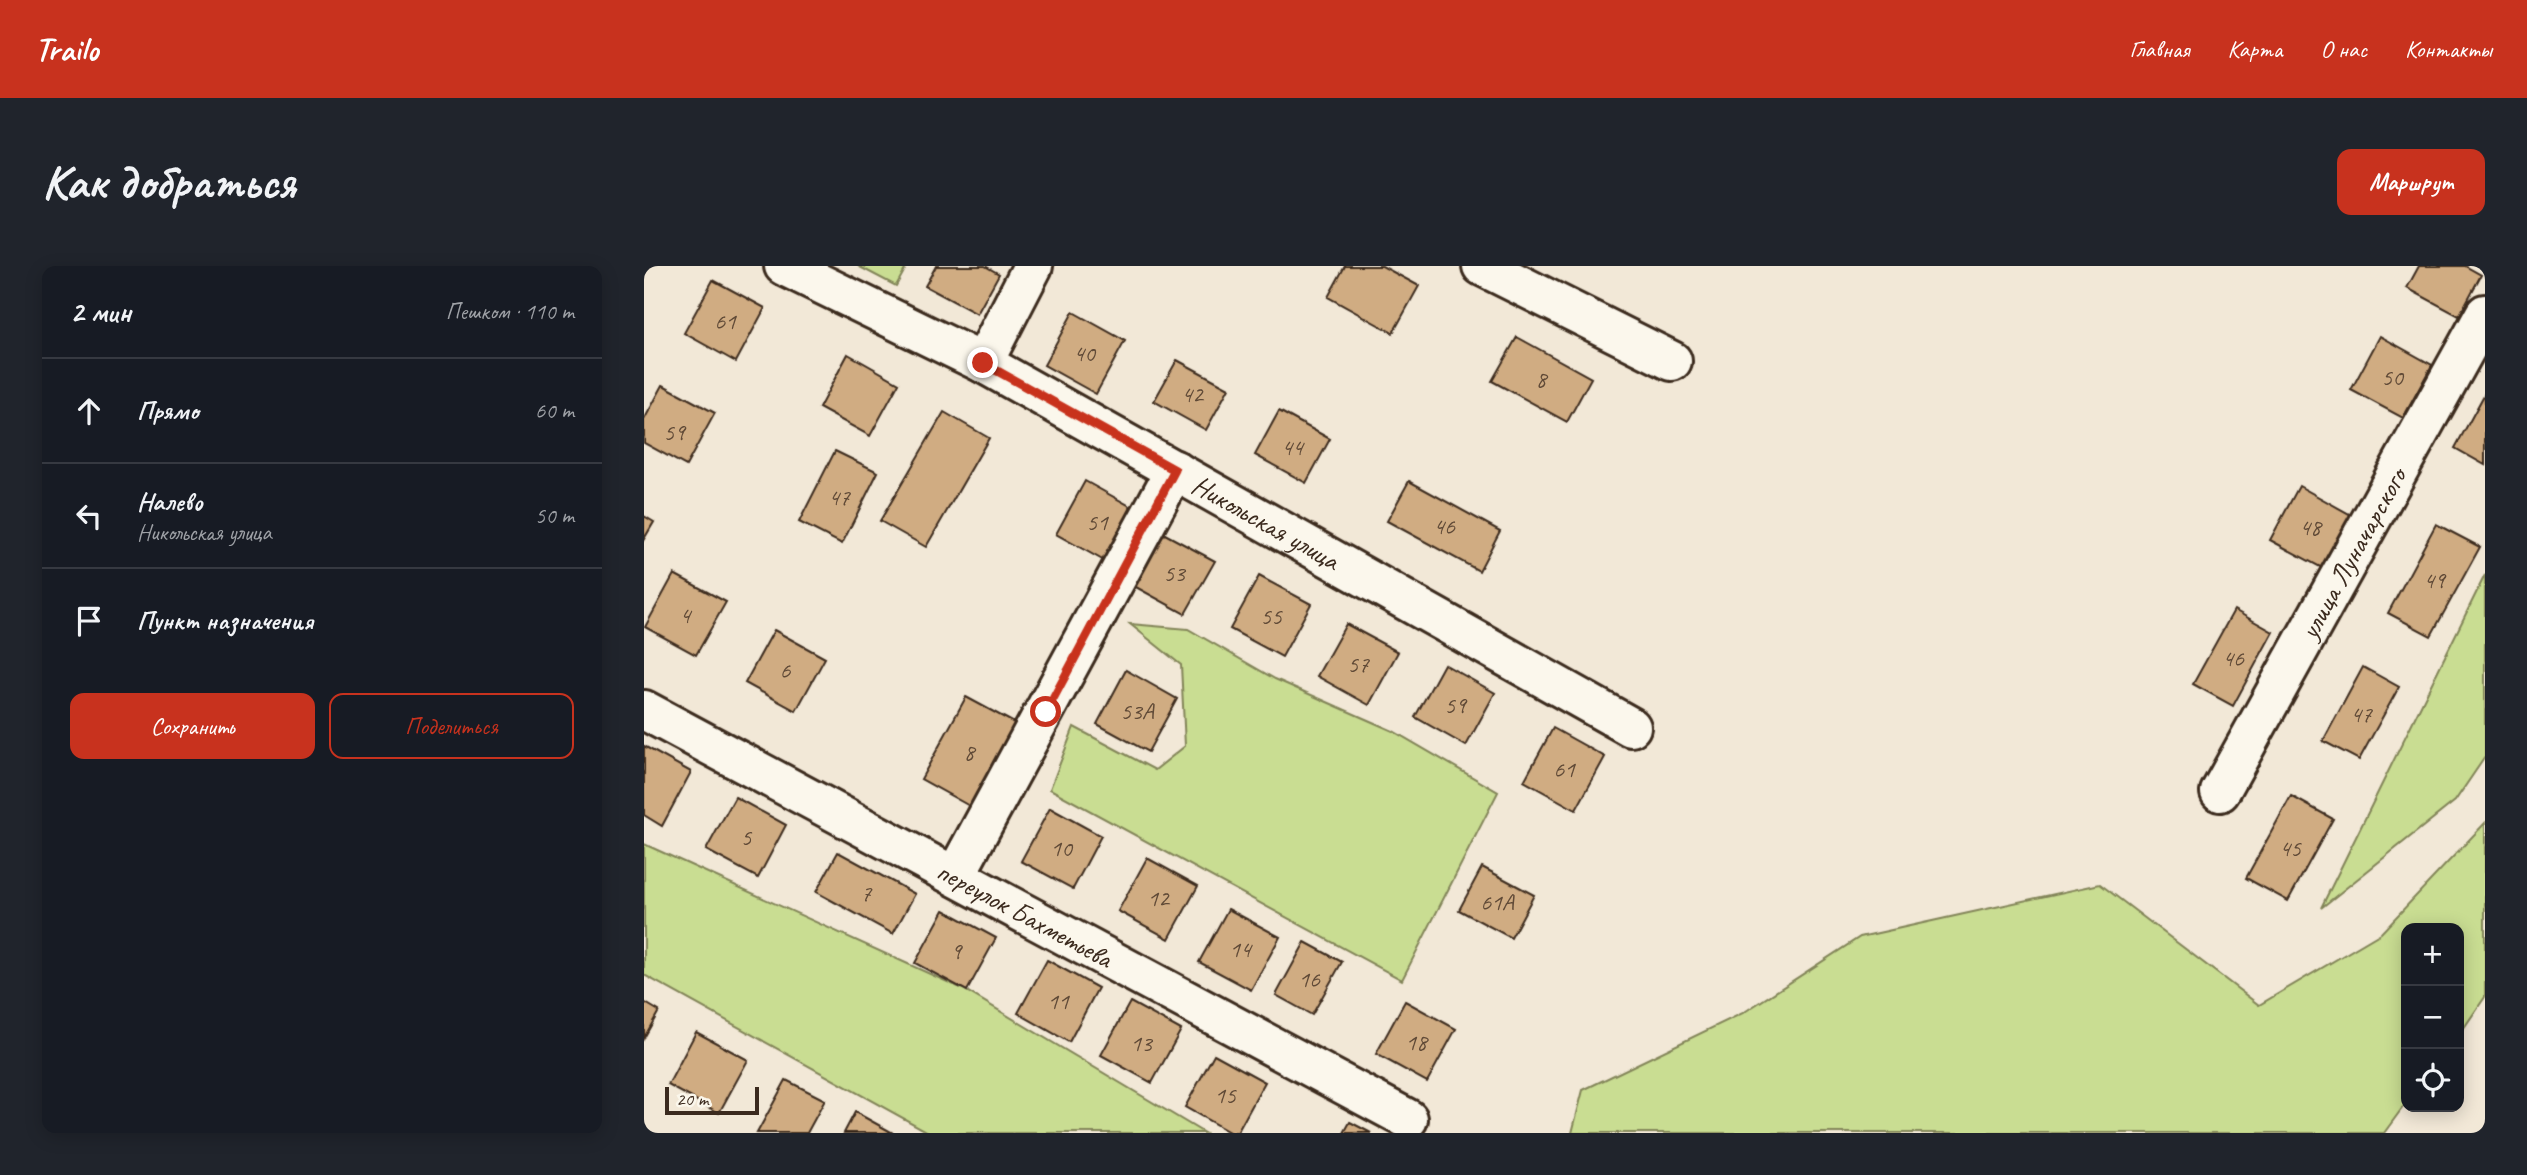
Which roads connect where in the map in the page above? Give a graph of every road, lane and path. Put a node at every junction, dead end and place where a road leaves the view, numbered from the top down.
1 (784, 266) edge
2 (1033, 266) edge
3 (1482, 266) edge
4 (2485, 314) edge
5 (1672, 361) dead end
6 (983, 363) junction
7 (1175, 470) junction
8 (644, 710) edge
9 (1631, 727) dead end
10 (2220, 792) dead end
11 (955, 876) junction
12 (1408, 1119) dead end

1 - 6 street, Никольская улица
2 - 6 street
3 - 5 street
4 - 10 street, улица Луначарского
6 - 7 street, Никольская улица
7 - 9 street, Никольская улица
7 - 11 street
8 - 11 street, переулок Бахметьева
11 - 12 street, переулок Бахметьева

